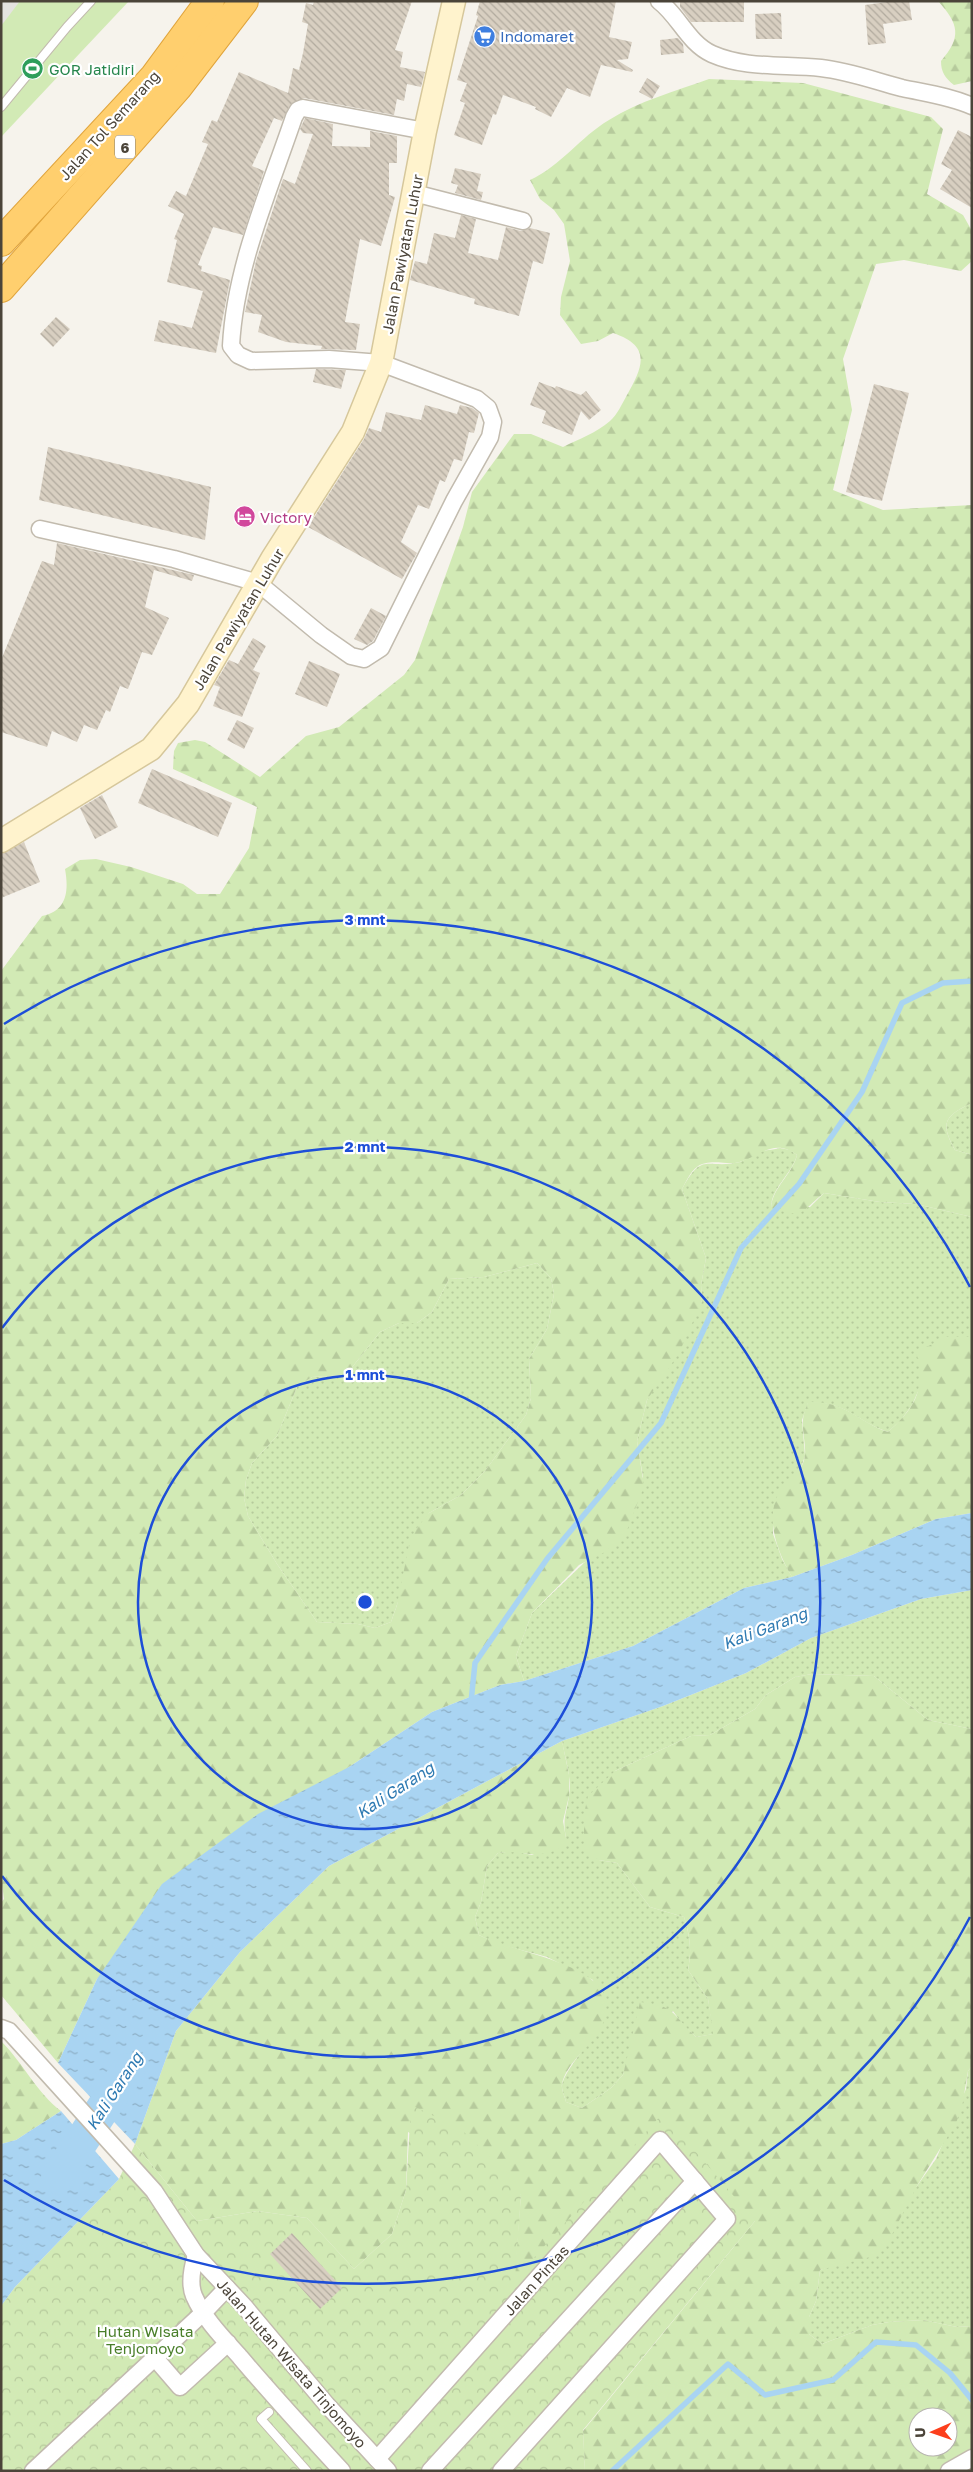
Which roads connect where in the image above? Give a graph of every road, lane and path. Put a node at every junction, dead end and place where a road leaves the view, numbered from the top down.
1 (91, 1) edge
2 (210, 1) edge
3 (244, 1) edge
4 (454, 1) edge
5 (666, 4) edge
6 (972, 106) edge
7 (1, 107) edge
8 (426, 131) junction
9 (414, 194) junction
10 (523, 221) dead end
11 (1, 242) edge
12 (1, 288) edge
13 (381, 363) junction
14 (40, 529) dead end
15 (258, 583) junction
16 (1, 841) edge
17 (5, 2030) edge
18 (694, 2181) junction
19 (196, 2255) junction
20 (227, 2288) junction
21 (204, 2312) junction
22 (228, 2343) junction
23 (155, 2358) junction
24 (269, 2412) dead end
25 (972, 2458) edge
26 (377, 2459) junction
27 (33, 2471) edge
28 (307, 2471) edge
29 (342, 2471) edge
30 (388, 2471) edge
31 (430, 2471) edge
32 (501, 2471) edge
33 (949, 2471) edge

1 - 7 lane
2 - 11 highway, Jalan Tol Semarang / 6
3 - 12 highway, Jalan Tol Semarang / 6
4 - 8 main road, Jalan Pawiyatan Luhur
5 - 6 street
8 - 9 main road, Jalan Pawiyatan Luhur
8 - 13 street
9 - 10 street
9 - 13 main road, Jalan Pawiyatan Luhur
13 - 15 main road, Jalan Pawiyatan Luhur
13 - 15 street
14 - 15 street
15 - 16 main road, Jalan Pawiyatan Luhur
17 - 19 street, Jalan Hutan Wisata Tinjomoyo
18 - 26 street, Jalan Pintas
18 - 31 street
18 - 32 street, Jalan Pintas
19 - 20 street, Jalan Hutan Wisata Tinjomoyo
19 - 21 street, Jalan Hutan Wisata Tinjomoyo
20 - 21 street
20 - 26 street, Jalan Hutan Wisata Tinjomoyo
21 - 22 street, Jalan Hutan Wisata Tinjomoyo
21 - 23 street
22 - 23 street
22 - 29 street, Jalan Hutan Wisata Tinjomoyo
23 - 27 street
24 - 28 lane
25 - 33 street
26 - 30 street, Jalan Hutan Wisata Tinjomoyo

